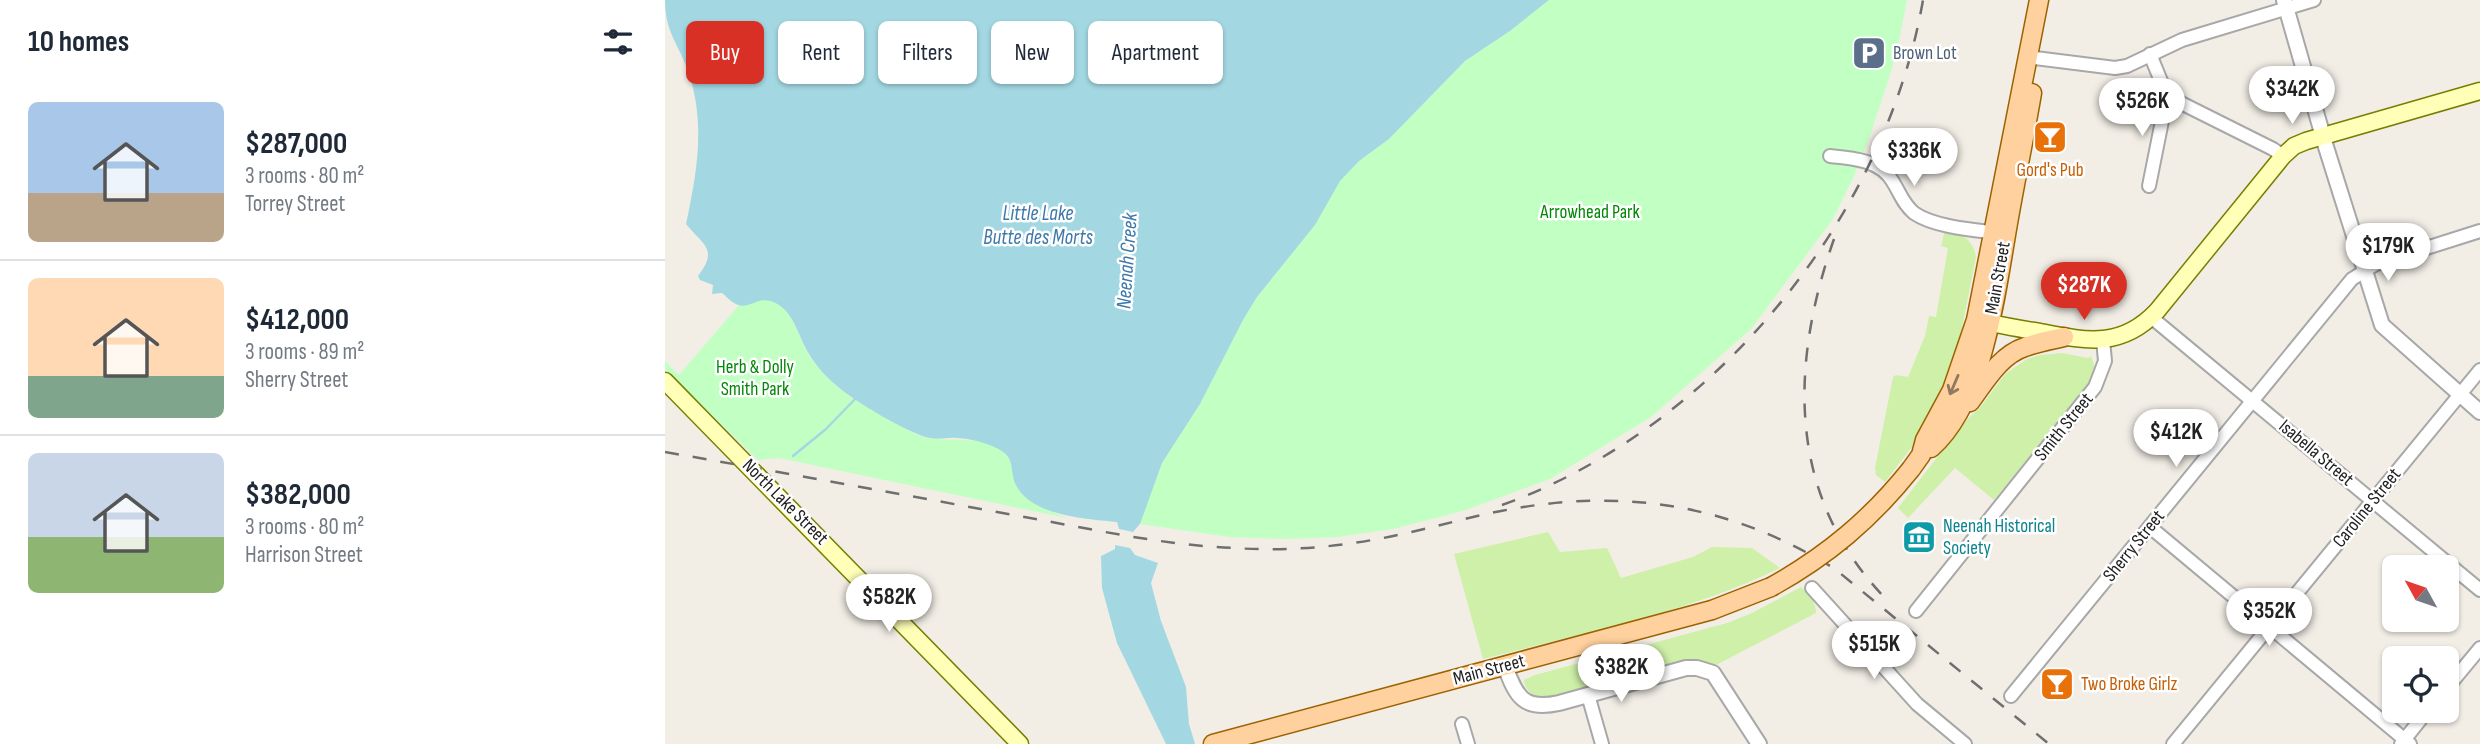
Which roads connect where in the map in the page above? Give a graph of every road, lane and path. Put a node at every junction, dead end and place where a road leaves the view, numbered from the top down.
1 (2039, 0) edge
2 (2051, 0) edge
3 (2314, 0) edge
4 (2285, 4) edge
5 (2150, 54) junction
6 (2033, 58) junction
7 (2480, 91) edge
8 (2167, 96) junction
9 (2323, 136) junction
10 (1830, 156) dead end
11 (2283, 156) junction
12 (2149, 186) dead end
13 (2480, 231) edge
14 (1999, 233) junction
15 (2365, 269) junction
16 (2151, 317) junction
17 (1983, 322) junction
18 (2064, 337) junction
19 (2103, 340) junction
20 (2480, 370) edge
21 (665, 381) edge
22 (2460, 394) junction
23 (2253, 401) junction
24 (2480, 412) edge
25 (1955, 416) junction
26 (1916, 462) junction
27 (2373, 501) junction
28 (2150, 527) junction
29 (1812, 588) dead end
30 (2480, 590) edge
31 (1916, 611) dead end
32 (2270, 627) junction
33 (2480, 648) edge
34 (1505, 666) junction
35 (2459, 673) edge
36 (1588, 695) junction
37 (2011, 696) dead end
38 (2419, 723) edge
39 (1462, 724) dead end
40 (2405, 742) edge
41 (1020, 744) edge
42 (1213, 744) edge
43 (1468, 744) edge
44 (1602, 744) edge
45 (1759, 744) edge
46 (1965, 744) edge
47 (2173, 744) edge

1 - 6 main road, Main Street
2 - 6 main road, Main Street
3 - 4 street
4 - 5 street
4 - 9 street
5 - 6 street
5 - 8 street
6 - 14 main road, Main Street
7 - 9 main road
8 - 11 street
8 - 12 street
9 - 11 main road
9 - 15 street
10 - 14 street
11 - 16 main road
13 - 15 street
14 - 17 main road, Main Street
15 - 22 street
15 - 23 street, Sherry Street
16 - 19 main road
16 - 23 street, Isabella Street
17 - 18 main road
17 - 25 main road, Main Street
17 -> 26 main road, Main Street
18 - 19 main road
18 - 25 main road
19 - 31 street, Smith Street
20 - 22 street, Caroline Street
21 - 41 main road, North Lake Street
22 - 24 street
22 - 27 street, Caroline Street
23 - 27 street, Isabella Street
23 - 28 street, Sherry Street
25 - 26 main road, Main Street
26 - 34 main road, Main Street, bridge
27 - 30 street, Isabella Street
27 - 32 street, Caroline Street
28 - 32 street
28 - 37 street, Sherry Street
29 - 46 street
32 - 40 street
32 - 47 street, Caroline Street
33 - 35 street
34 - 36 street
34 - 42 main road, Main Street
36 - 44 street
36 - 45 street
38 - 40 street
39 - 43 street

